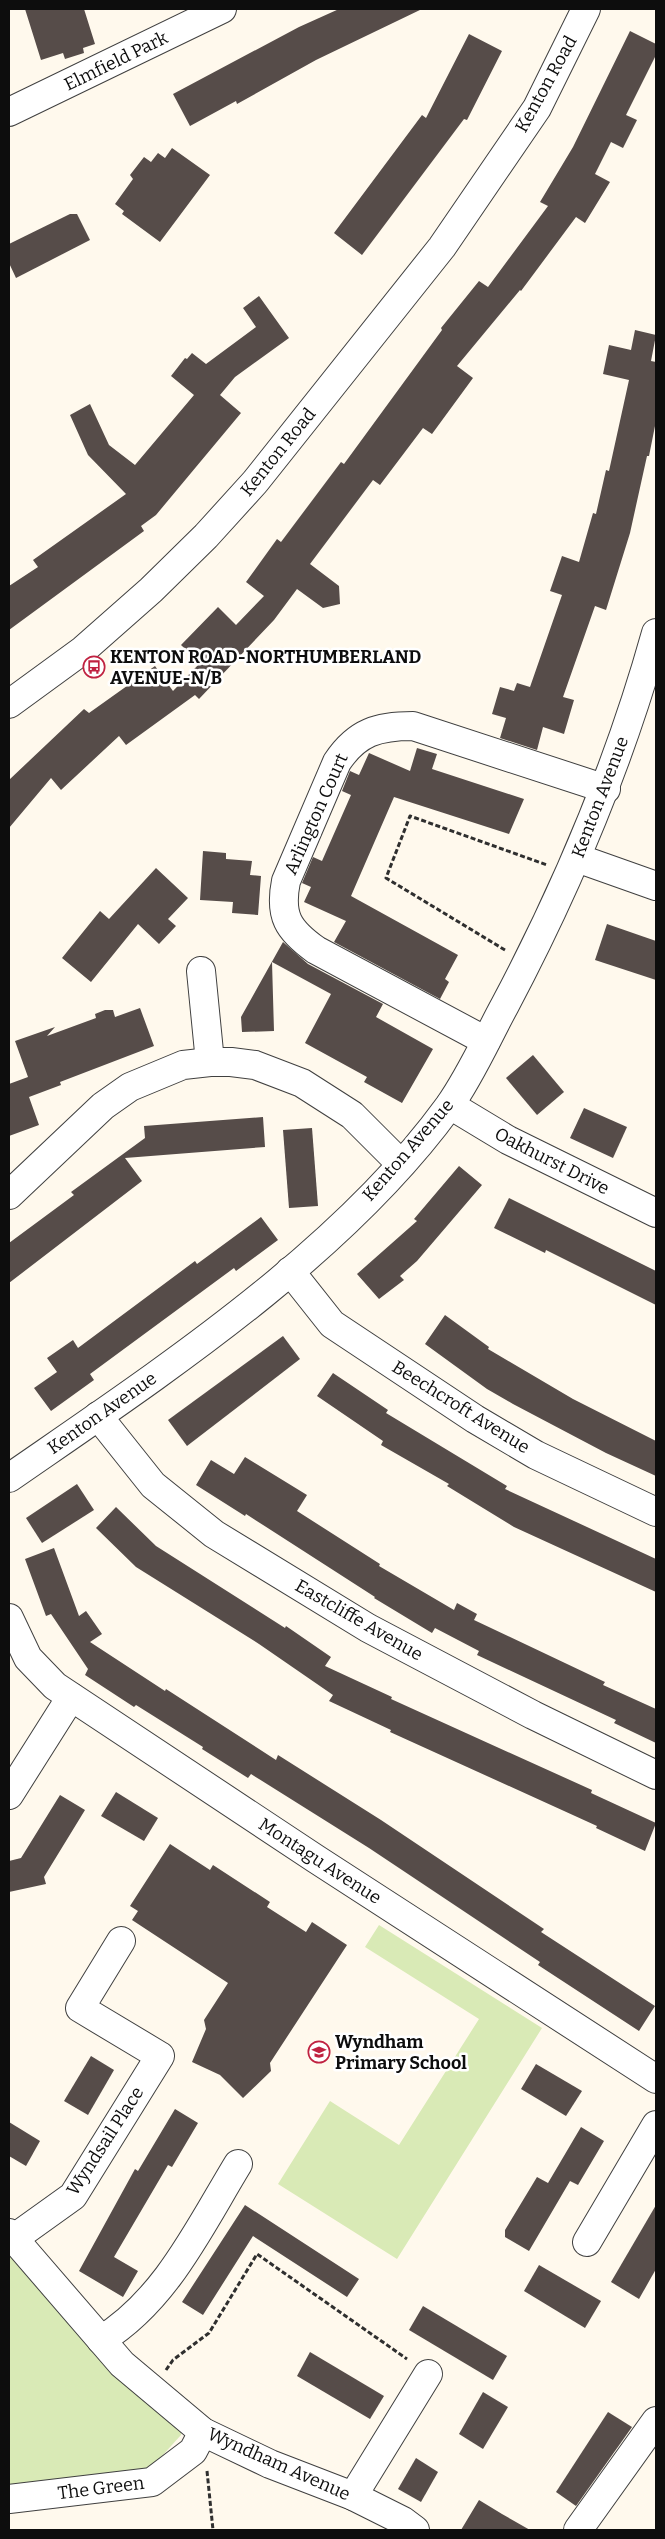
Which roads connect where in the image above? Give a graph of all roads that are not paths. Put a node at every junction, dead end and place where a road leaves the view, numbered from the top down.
1 (222, 9) edge
2 (568, 9) edge
3 (586, 9) edge
4 (9, 112) edge
5 (502, 157) junction
6 (656, 633) edge
7 (9, 704) edge
8 (606, 789) junction
9 (573, 866) junction
10 (656, 886) edge
11 (200, 971) dead end
12 (486, 1041) junction
13 (210, 1062) junction
14 (450, 1104) junction
15 (400, 1164) junction
16 (9, 1195) edge
17 (656, 1214) edge
18 (290, 1271) junction
19 (98, 1416) junction
20 (9, 1478) edge
21 (656, 1512) edge
22 (9, 1618) edge
23 (71, 1697) junction
24 (656, 1775) edge
25 (9, 1795) edge
26 (121, 1940) dead end
27 (656, 2079) edge
28 (656, 2124) edge
29 (238, 2164) dead end
30 (11, 2236) edge
31 (587, 2242) dead end
32 (101, 2340) junction
33 (428, 2374) road end
34 (656, 2421) edge
35 (203, 2432) junction
36 (353, 2496) junction
37 (9, 2499) edge
38 (415, 2530) edge
39 (578, 2530) edge

1 - 4 street, Elmfield Park
2 - 5 street, Kenton Road
3 - 5 street, Kenton Road
5 - 7 street, Kenton Road
6 - 8 street, Kenton Avenue
8 - 9 street, Kenton Avenue
8 - 12 street, Arlington Court
9 - 10 street
9 - 12 street, Kenton Avenue
11 - 13 street
12 - 14 street, Kenton Avenue
13 - 15 street
13 - 16 street
14 - 15 street, Kenton Avenue
14 - 17 street, Oakhurst Drive
15 - 18 street, Kenton Avenue
18 - 19 street, Kenton Avenue
18 - 21 street, Beechcroft Avenue
19 - 20 street, Kenton Avenue
19 - 24 street, Eastcliffe Avenue
22 - 23 street, Montagu Avenue
23 - 25 street
23 - 27 street, Montagu Avenue
26 - 30 street, Wyndsail Place
28 - 31 street
29 - 32 street
30 - 32 street, Wyndham Avenue
32 - 35 street, Wyndham Avenue
33 - 36 street
34 - 39 street
35 - 36 street, Wyndham Avenue
35 - 37 street, The Green
36 - 38 street, Wyndham Avenue

